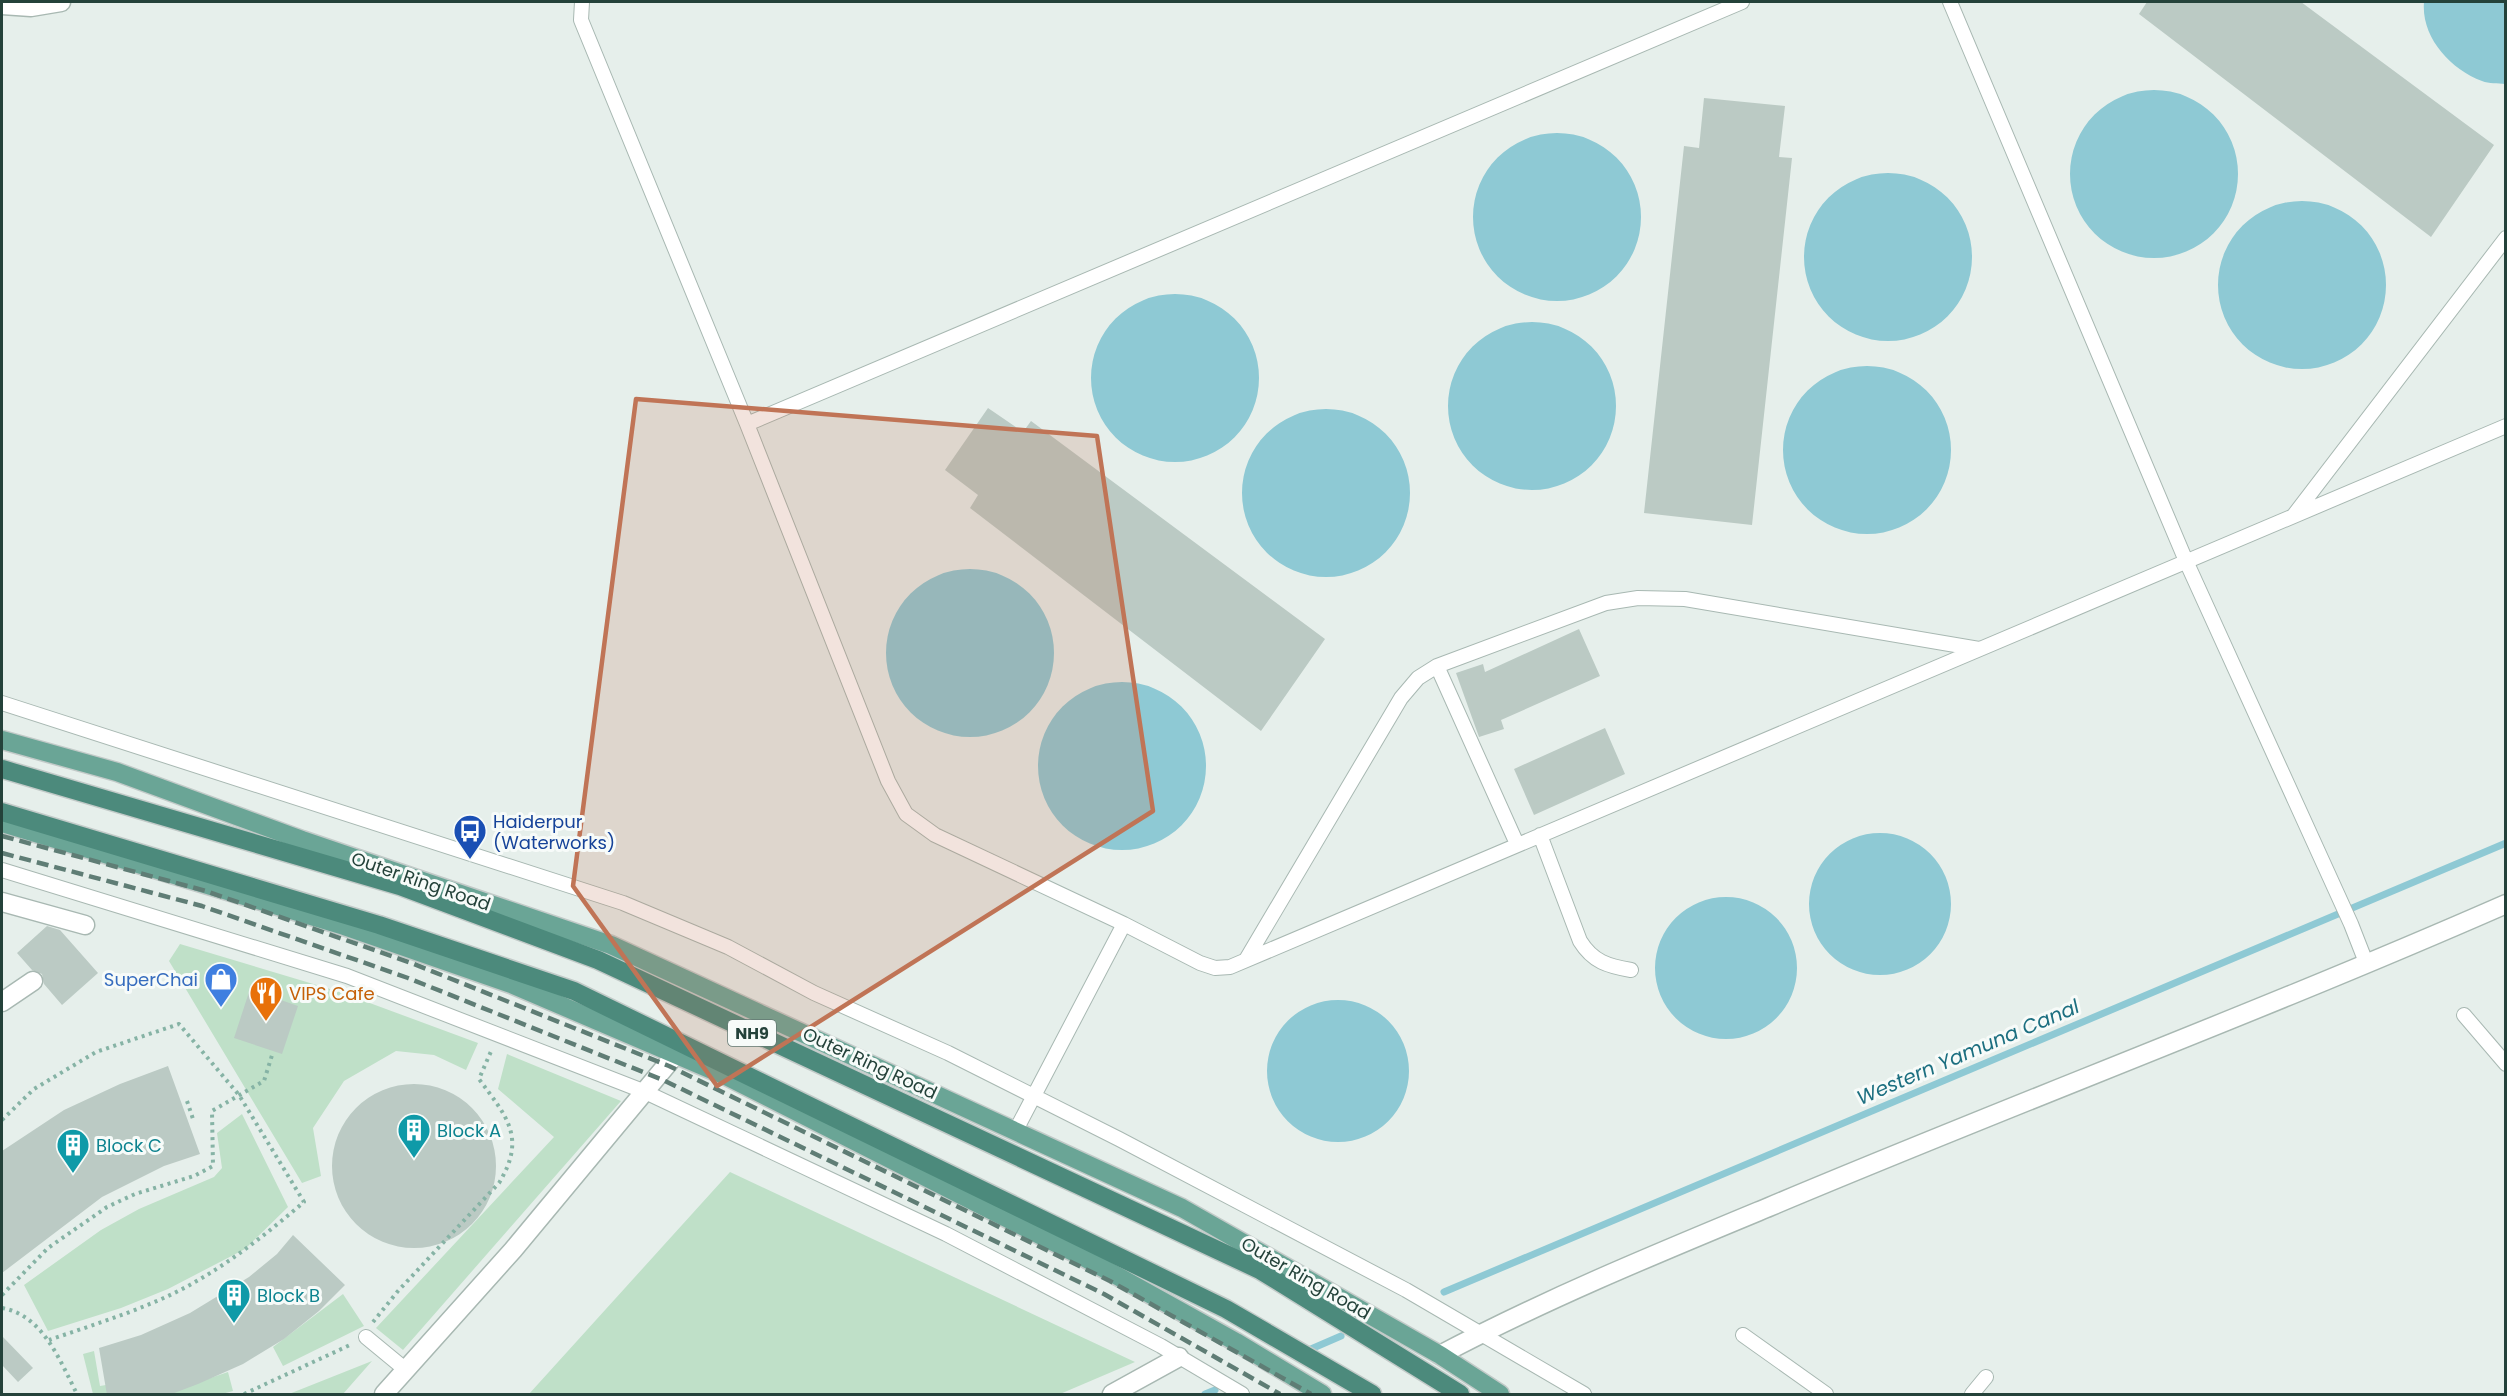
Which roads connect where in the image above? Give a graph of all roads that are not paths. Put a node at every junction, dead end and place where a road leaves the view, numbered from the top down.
1 (62, 2) edge
2 (582, 2) edge
3 (1742, 2) edge
4 (1950, 2) edge
5 (2, 5) edge
6 (2505, 238) edge
7 (747, 423) junction
8 (2505, 426) edge
9 (2294, 516) junction
10 (2186, 561) junction
11 (1980, 649) junction
12 (1437, 666) junction
13 (2, 703) edge
14 (2, 740) edge
15 (2, 769) edge
16 (2, 812) edge
17 (2, 823) edge
18 (1540, 835) junction
19 (1517, 844) junction
20 (2, 870) edge
21 (2, 902) edge
22 (2505, 904) edge
23 (1124, 924) junction
24 (85, 925) dead end
25 (1247, 958) junction
26 (2367, 964) junction
27 (1631, 970) dead end
28 (33, 981) dead end
29 (2, 1002) edge
30 (2463, 1015) dead end
31 (675, 1054) junction
32 (2505, 1064) edge
33 (643, 1091) junction
34 (1034, 1096) junction
35 (1016, 1130) junction
36 (1482, 1333) junction
37 (1743, 1335) dead end
38 (366, 1337) road end
39 (1440, 1355) junction
40 (1179, 1357) junction
41 (406, 1370) junction
42 (1986, 1377) dead end
43 (384, 1395) edge
44 (1112, 1395) edge
45 (1242, 1395) edge
46 (1322, 1395) edge
47 (1372, 1395) edge
48 (1460, 1395) edge
49 (1500, 1395) edge
50 (1584, 1395) edge
51 (1826, 1395) edge
52 (1972, 1395) edge

1 - 5 street
2 - 7 lane
3 - 7 lane
4 - 10 lane
6 - 9 lane
7 - 23 lane
8 - 9 lane
9 - 10 lane
10 - 11 lane
10 - 26 lane
11 - 12 lane
11 - 18 lane
12 - 19 lane
12 - 25 lane
13 - 34 lane
14 - 35 main road, Outer Ring Road
15 - 48 highway, Outer Ring Road / NH9
16 - 47 highway, NH9
17 - 31 main road
18 - 19 lane
18 - 27 lane
19 - 25 lane
20 - 33 lane
21 - 24 street
22 - 26 street
23 - 25 lane
23 - 34 lane
26 - 36 street
28 - 29 street
30 - 32 lane
31 - 33 street
31 - 46 main road
33 - 40 lane
33 - 41 street
34 - 35 lane
34 - 36 lane
35 - 39 main road, Outer Ring Road
36 - 39 street
36 - 50 lane
37 - 51 lane
38 - 41 lane
39 - 49 main road, Outer Ring Road
40 - 44 street
40 - 45 lane
41 - 43 street
42 - 52 lane

